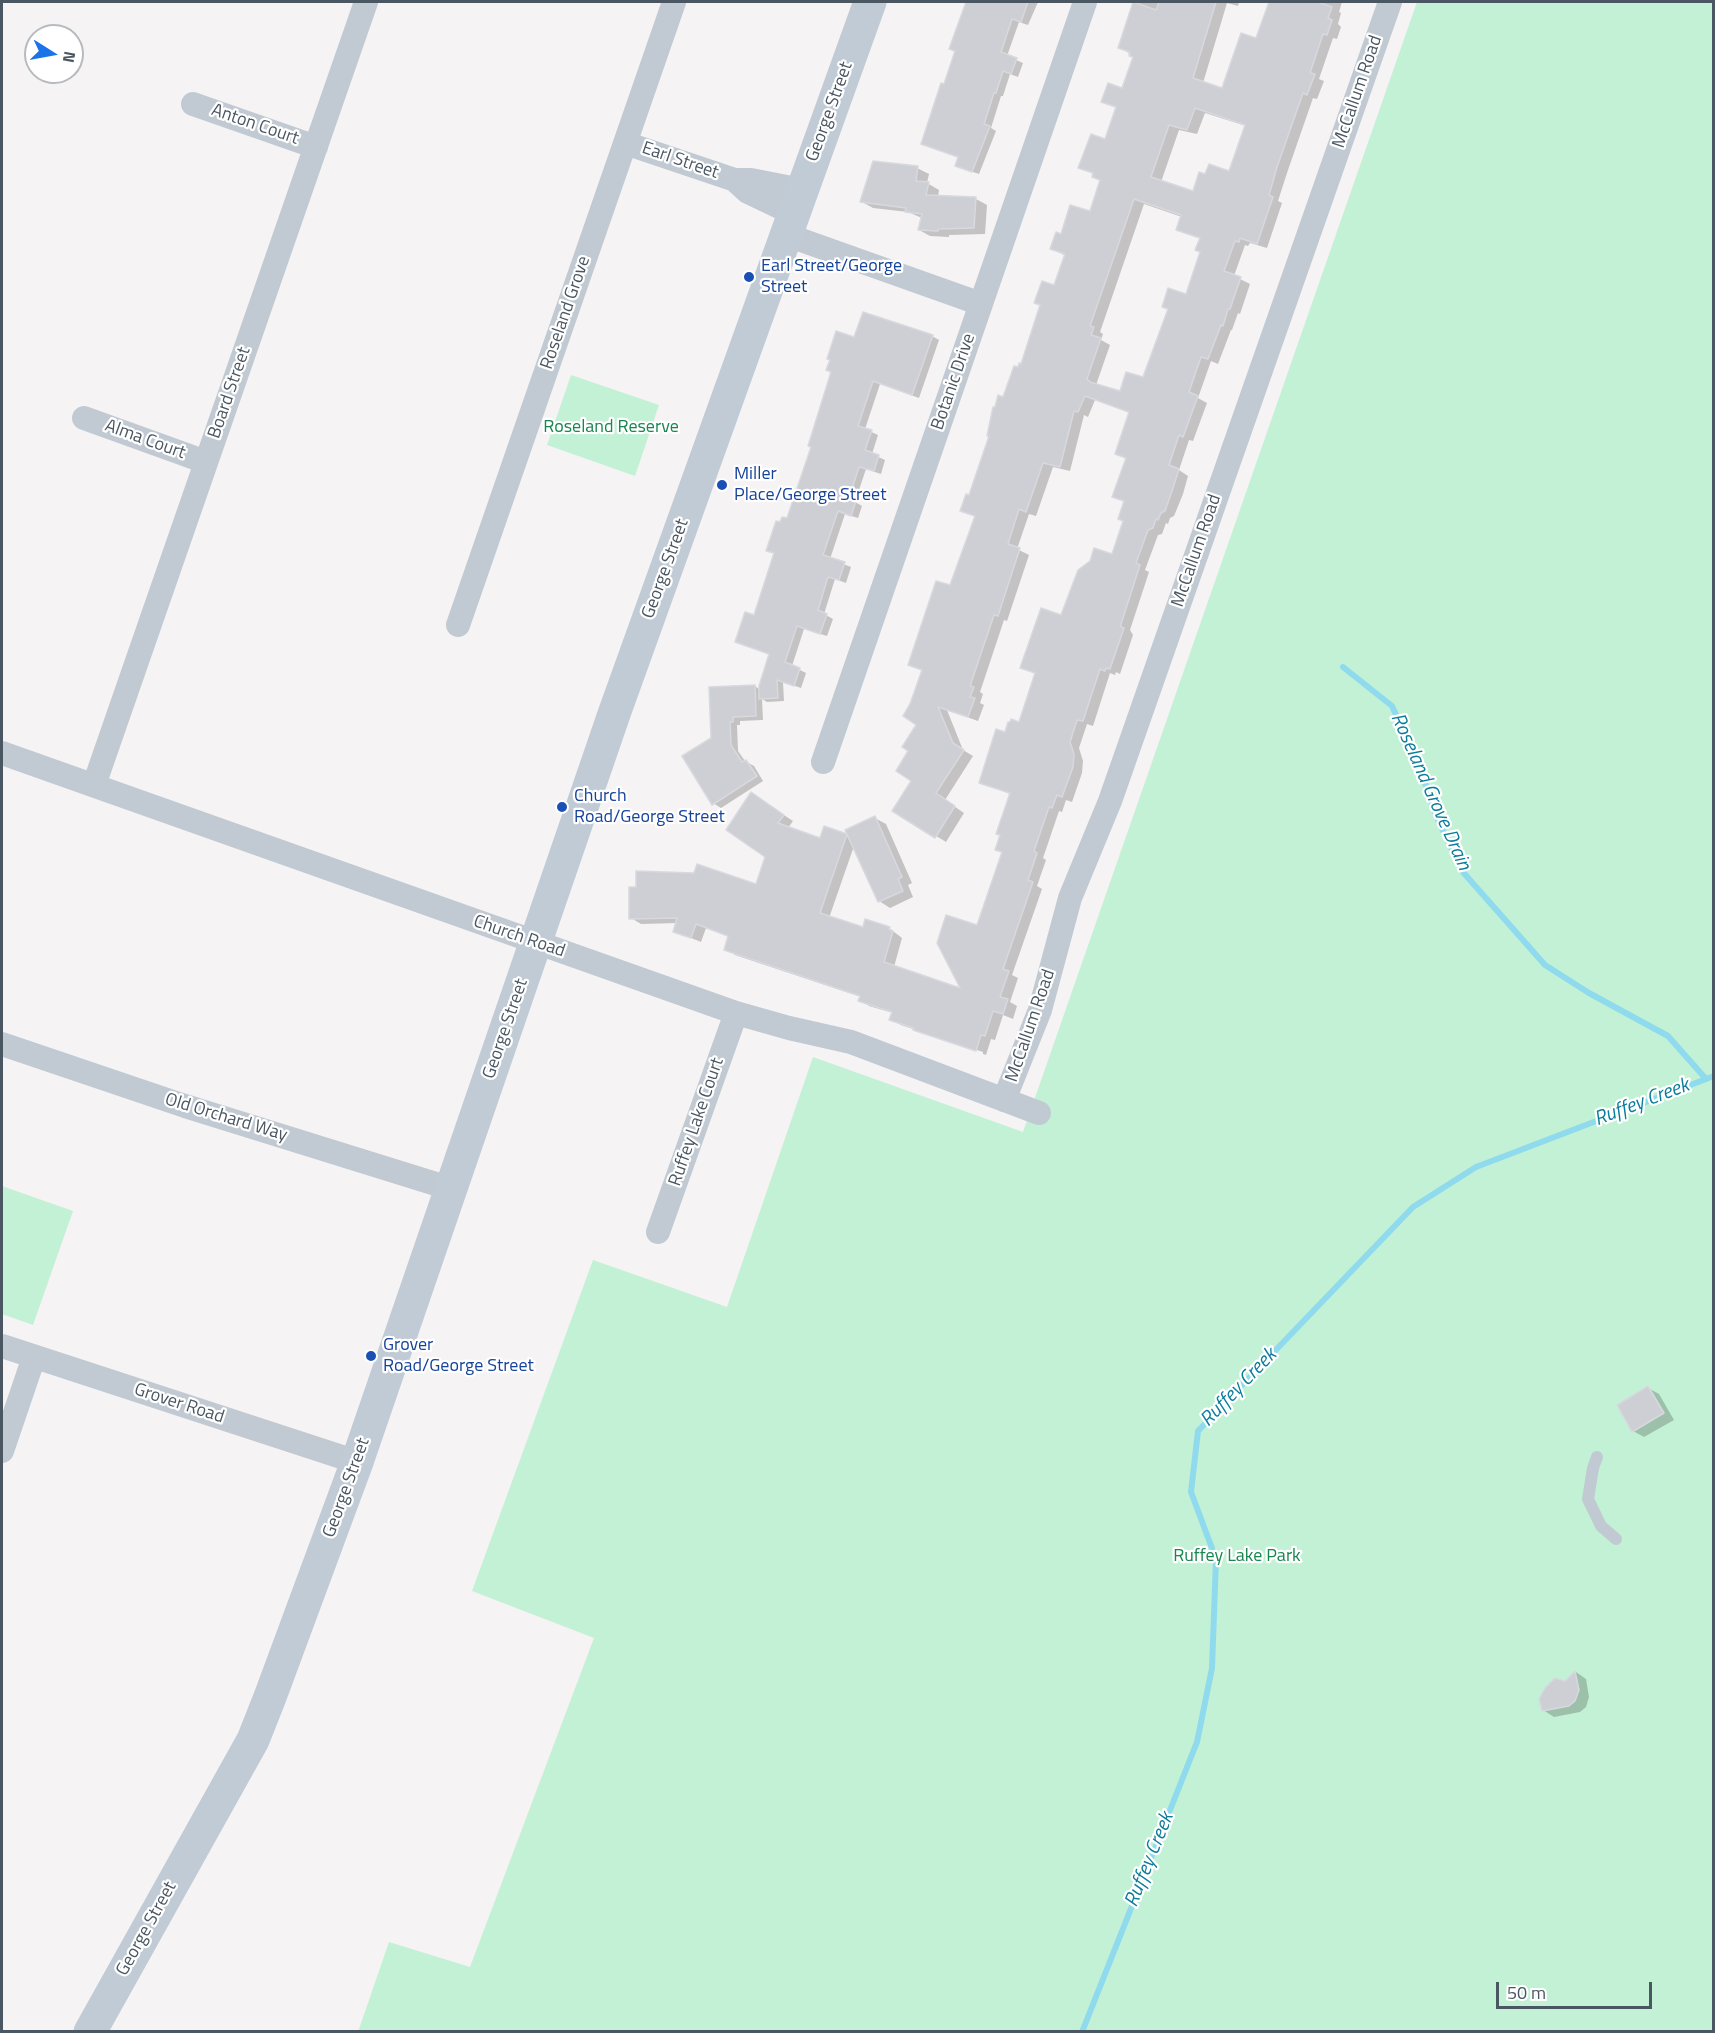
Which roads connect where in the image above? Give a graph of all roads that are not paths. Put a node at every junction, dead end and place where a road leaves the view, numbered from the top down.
1 (366, 2) edge
2 (674, 2) edge
3 (870, 2) edge
4 (1085, 2) edge
5 (1390, 2) edge
6 (193, 104) dead end
7 (626, 143) junction
8 (316, 147) junction
9 (794, 213) junction
10 (981, 304) junction
11 (84, 418) dead end
12 (206, 462) junction
13 (458, 625) dead end
14 (2, 753) edge
15 (823, 762) dead end
16 (94, 785) junction
17 (536, 943) junction
18 (736, 1012) junction
19 (2, 1044) edge
20 (1004, 1100) junction
21 (1039, 1113) dead end
22 (452, 1189) junction
23 (658, 1232) dead end
24 (2, 1346) edge
25 (34, 1357) junction
26 (2, 1450) edge
27 (1597, 1457) dead end
28 (357, 1462) junction
29 (1616, 1539) dead end
30 (90, 2031) edge

1 - 8 street, Board Street
2 - 7 street, Roseland Grove
3 - 9 main road, George Street
4 - 10 street, Botanic Drive
5 - 20 street, McCallum Road
6 - 8 street, Anton Court
7 - 9 street, Earl Street
7 - 13 street, Roseland Grove
8 - 12 street, Board Street
9 - 10 street, Earl Street
9 - 17 main road, George Street
10 - 15 street, Botanic Drive
11 - 12 street, Alma Court
12 - 16 street, Board Street
14 - 16 street, Church Road
16 - 17 street, Church Road
17 - 18 street, Church Road
17 - 22 main road, George Street
18 - 20 street, Church Road
18 - 23 street, Ruffey Lake Court
19 - 22 street, Old Orchard Way
20 - 21 street, Church Road
22 - 28 main road, George Street
24 - 25 street, Grover Road
25 - 26 street
25 - 28 street, Grover Road
27 - 29 lane
28 - 30 main road, George Street

